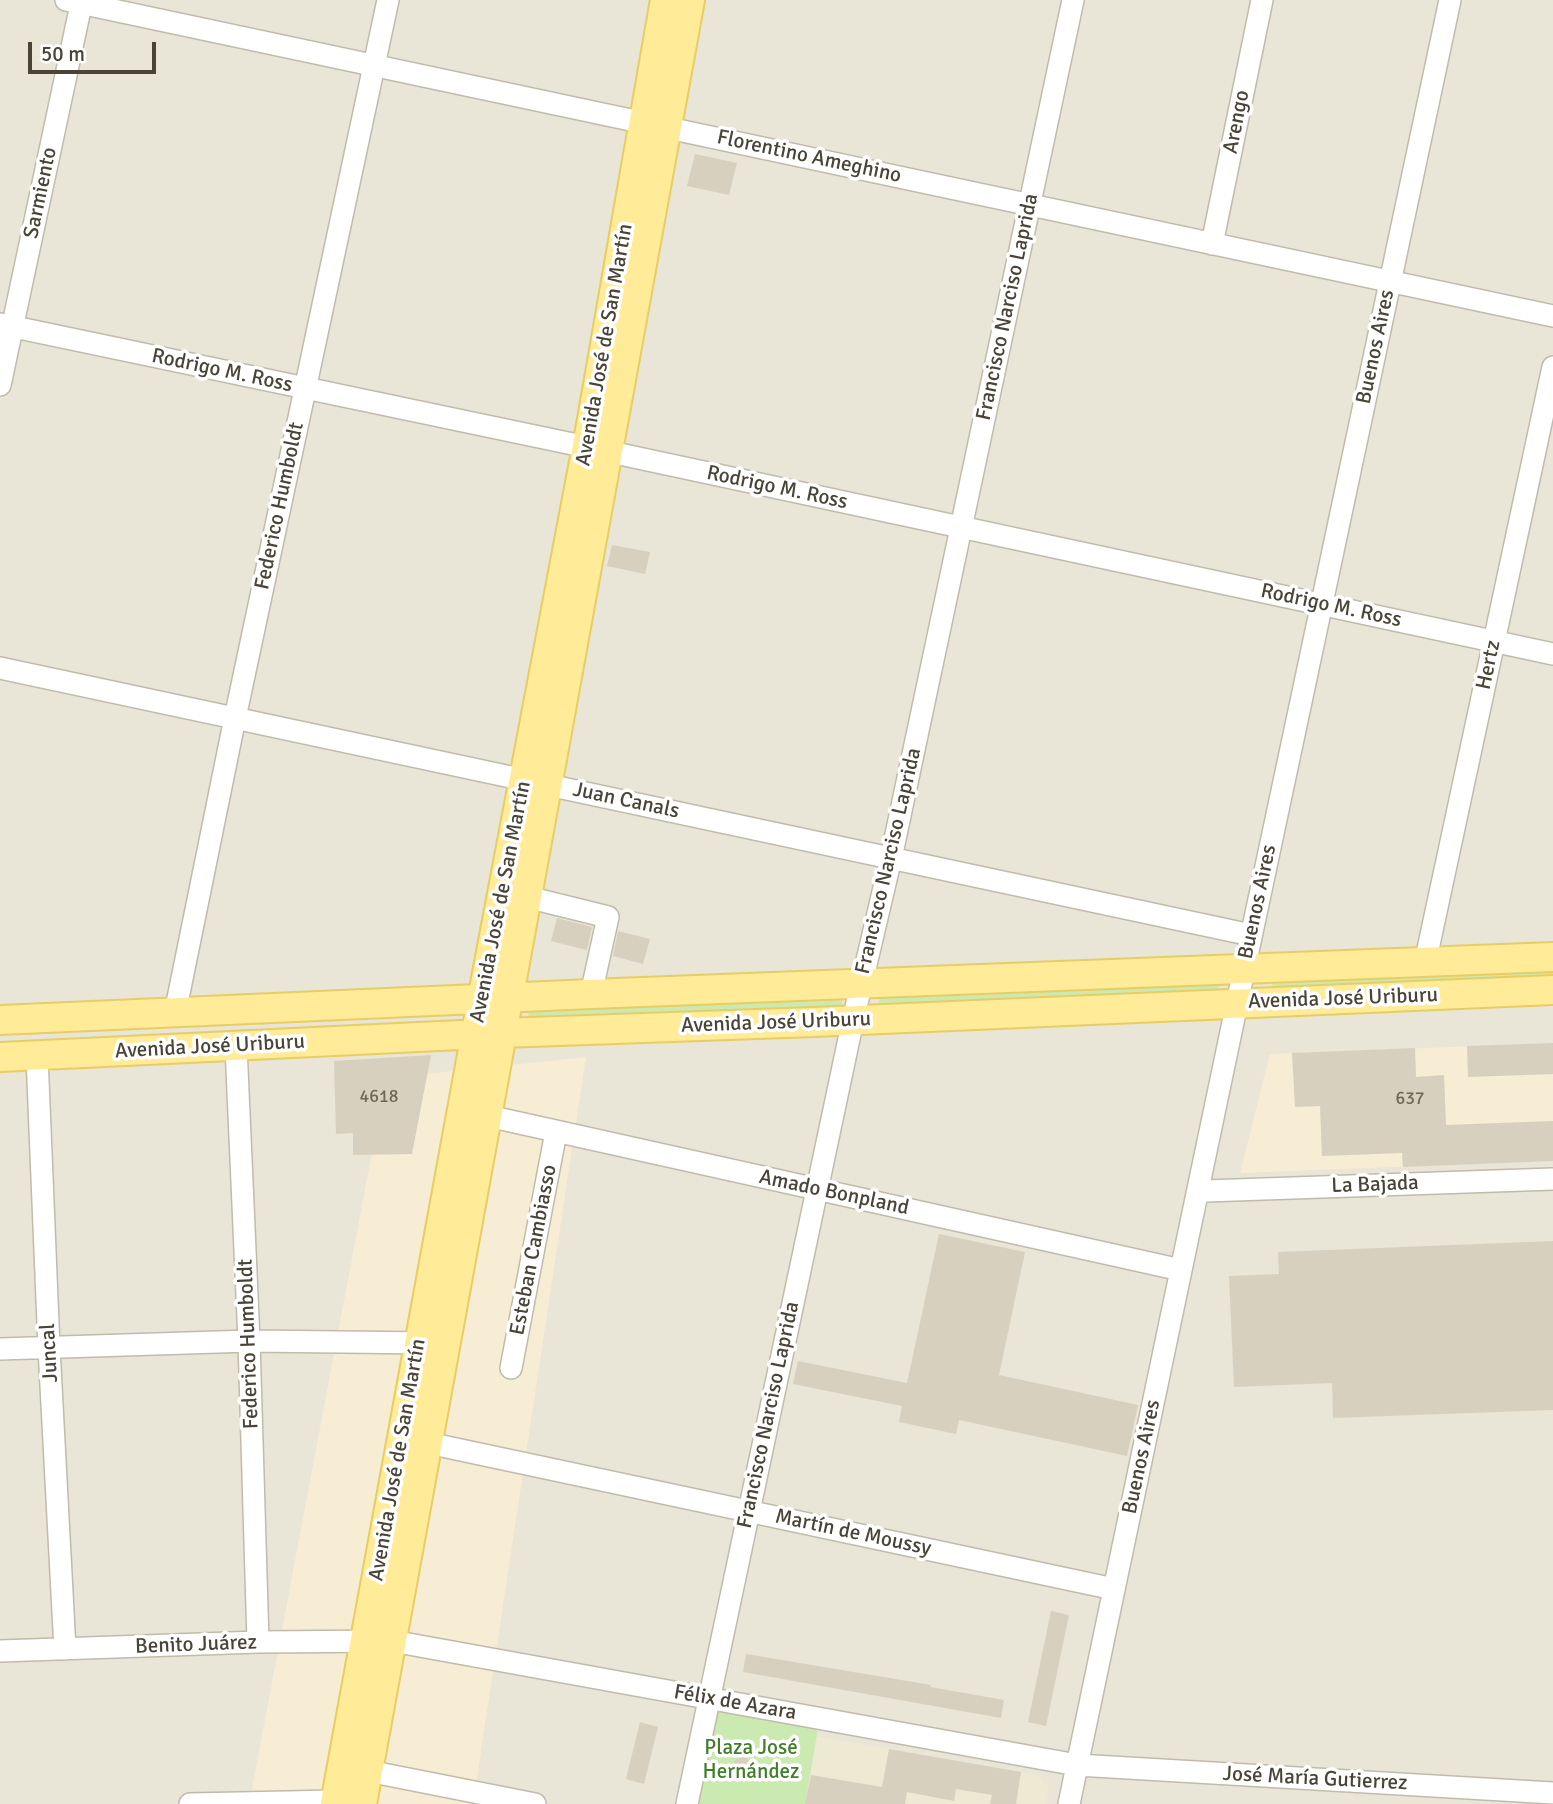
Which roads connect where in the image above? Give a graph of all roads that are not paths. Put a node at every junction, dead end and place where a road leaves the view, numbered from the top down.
1 (388, 0) edge
2 (665, 0) edge
3 (690, 0) edge
4 (1073, 0) edge
5 (1262, 0) edge
6 (1450, 0) edge
7 (77, 1) edge
8 (374, 66) junction
9 (655, 125) junction
10 (1030, 204) junction
11 (1212, 243) junction
12 (1390, 281) junction
13 (1553, 316) edge
14 (6, 325) edge
15 (1553, 367) edge
16 (0, 385) edge
17 (305, 388) junction
18 (598, 449) junction
19 (961, 527) junction
20 (1322, 604) junction
21 (1494, 641) junction
22 (1553, 654) edge
23 (0, 668) edge
24 (235, 718) junction
25 (536, 782) junction
26 (891, 858) junction
27 (527, 897) junction
28 (1251, 935) junction
29 (1553, 957) edge
30 (1425, 962) junction
31 (1244, 970) junction
32 (862, 984) junction
33 (1553, 990) edge
34 (591, 994) junction
35 (496, 998) junction
36 (1237, 1004) junction
37 (0, 1010) edge
38 (175, 1013) junction
39 (44, 1018) junction
40 (0, 1020) edge
41 (853, 1020) junction
42 (489, 1033) junction
43 (236, 1046) junction
44 (37, 1056) junction
45 (0, 1057) edge
46 (488, 1116) junction
47 (556, 1132) junction
48 (1553, 1179) edge
49 (817, 1189) junction
50 (1197, 1193) junction
51 (1181, 1270) junction
52 (249, 1341) junction
53 (433, 1342) junction
54 (49, 1348) junction
55 (0, 1349) edge
56 (511, 1368) dead end
57 (428, 1443) junction
58 (749, 1511) junction
59 (1114, 1589) junction
60 (378, 1641) junction
61 (258, 1642) junction
62 (65, 1649) junction
63 (0, 1651) edge
64 (710, 1699) junction
65 (1077, 1765) junction
66 (368, 1771) junction
67 (1553, 1793) edge
68 (345, 1803) edge
69 (190, 1804) edge
70 (535, 1804) edge
71 (687, 1804) edge
72 (1069, 1804) edge

1 - 8 street, Federico Humboldt
2 - 9 main road, Avenida José de San Martín
3 - 9 main road, Avenida José de San Martín
4 - 10 street, Francisco Narciso Laprida
5 - 11 street, Arengo
6 - 12 street, Buenos Aires
7 - 8 street, Florentino Ameghino
7 - 14 street, Sarmiento
8 - 9 street, Florentino Ameghino
8 - 17 street, Federico Humboldt
9 - 10 street, Florentino Ameghino
9 - 18 main road, Avenida José de San Martín
10 - 11 street, Florentino Ameghino
10 - 19 street, Francisco Narciso Laprida
11 - 12 street, Florentino Ameghino
12 - 13 street, Florentino Ameghino
12 - 20 street, Buenos Aires
14 - 16 street, Sarmiento
14 - 17 street, Rodrigo M. Ross
15 - 21 street, Hertz
17 - 18 street, Rodrigo M. Ross
17 - 24 street, Federico Humboldt
18 - 19 street, Rodrigo M. Ross
18 - 25 main road, Avenida José de San Martín
19 - 20 street, Rodrigo M. Ross
19 - 26 street, Francisco Narciso Laprida
20 - 21 street, Rodrigo M. Ross
20 - 28 street, Buenos Aires
21 - 22 street, Rodrigo M. Ross
21 - 30 street, Hertz
23 - 24 street, Juan Canals
24 - 25 street, Juan Canals
24 - 38 street, Federico Humboldt
25 - 26 street, Juan Canals
25 - 27 main road, Avenida José de San Martín
25 - 35 main road, Avenida José de San Martín
26 - 28 street, Juan Canals
26 - 32 street, Francisco Narciso Laprida
27 - 34 street
27 - 35 main road, Avenida José de San Martín
28 - 31 street, Buenos Aires
29 - 30 main road, Avenida José Uriburu
30 - 31 main road, Avenida José Uriburu
31 - 32 main road, Avenida José Uriburu
31 - 36 street, Buenos Aires
32 - 34 main road, Avenida José Uriburu
32 - 41 street, Francisco Narciso Laprida
33 - 36 main road, Avenida José Uriburu
34 - 35 main road, Avenida José Uriburu
35 - 38 main road, Avenida José Uriburu
35 - 42 main road, Avenida José de San Martín
36 - 41 main road, Avenida José Uriburu
36 - 50 street, Buenos Aires
37 - 39 street
38 - 39 main road, Avenida José Uriburu
39 - 40 main road, Avenida José Uriburu
41 - 42 main road, Avenida José Uriburu
41 - 49 street, Francisco Narciso Laprida
42 - 43 main road, Avenida José Uriburu
42 - 46 main road, Avenida José de San Martín
42 - 53 main road, Avenida José de San Martín
43 - 44 main road, Avenida José Uriburu
43 - 52 street, Federico Humboldt
44 - 45 main road, Avenida José Uriburu
44 - 54 street, Juncal
46 - 47 street, Amado Bonpland
46 - 53 main road, Avenida José de San Martín
47 - 49 street, Amado Bonpland
47 - 56 street, Esteban Cambiasso
48 - 50 street, La Bajada
49 - 51 street, Amado Bonpland
49 - 58 street, Francisco Narciso Laprida
50 - 51 street, Buenos Aires
51 - 59 street, Buenos Aires
52 - 53 street
52 - 54 street
52 - 61 street, Federico Humboldt
53 - 57 main road, Avenida José de San Martín
53 - 60 main road, Avenida José de San Martín
54 - 55 street
54 - 62 street, Juncal
57 - 58 street, Martín de Moussy
57 - 60 main road, Avenida José de San Martín
58 - 59 street, Martín de Moussy
58 - 64 street, Francisco Narciso Laprida
59 - 65 street, Buenos Aires
60 - 61 street, Benito Juárez
60 - 64 street, Félix de Azara
60 - 66 main road, Avenida José de San Martín
60 - 68 main road, Avenida José de San Martín
61 - 62 street, Benito Juárez
62 - 63 street, Benito Juárez
64 - 65 street, Félix de Azara
64 - 71 street, Francisco Narciso Laprida
65 - 67 street, José María Gutierrez
65 - 72 street, Buenos Aires
66 - 68 main road, Avenida José de San Martín
66 - 70 street
68 - 69 street

